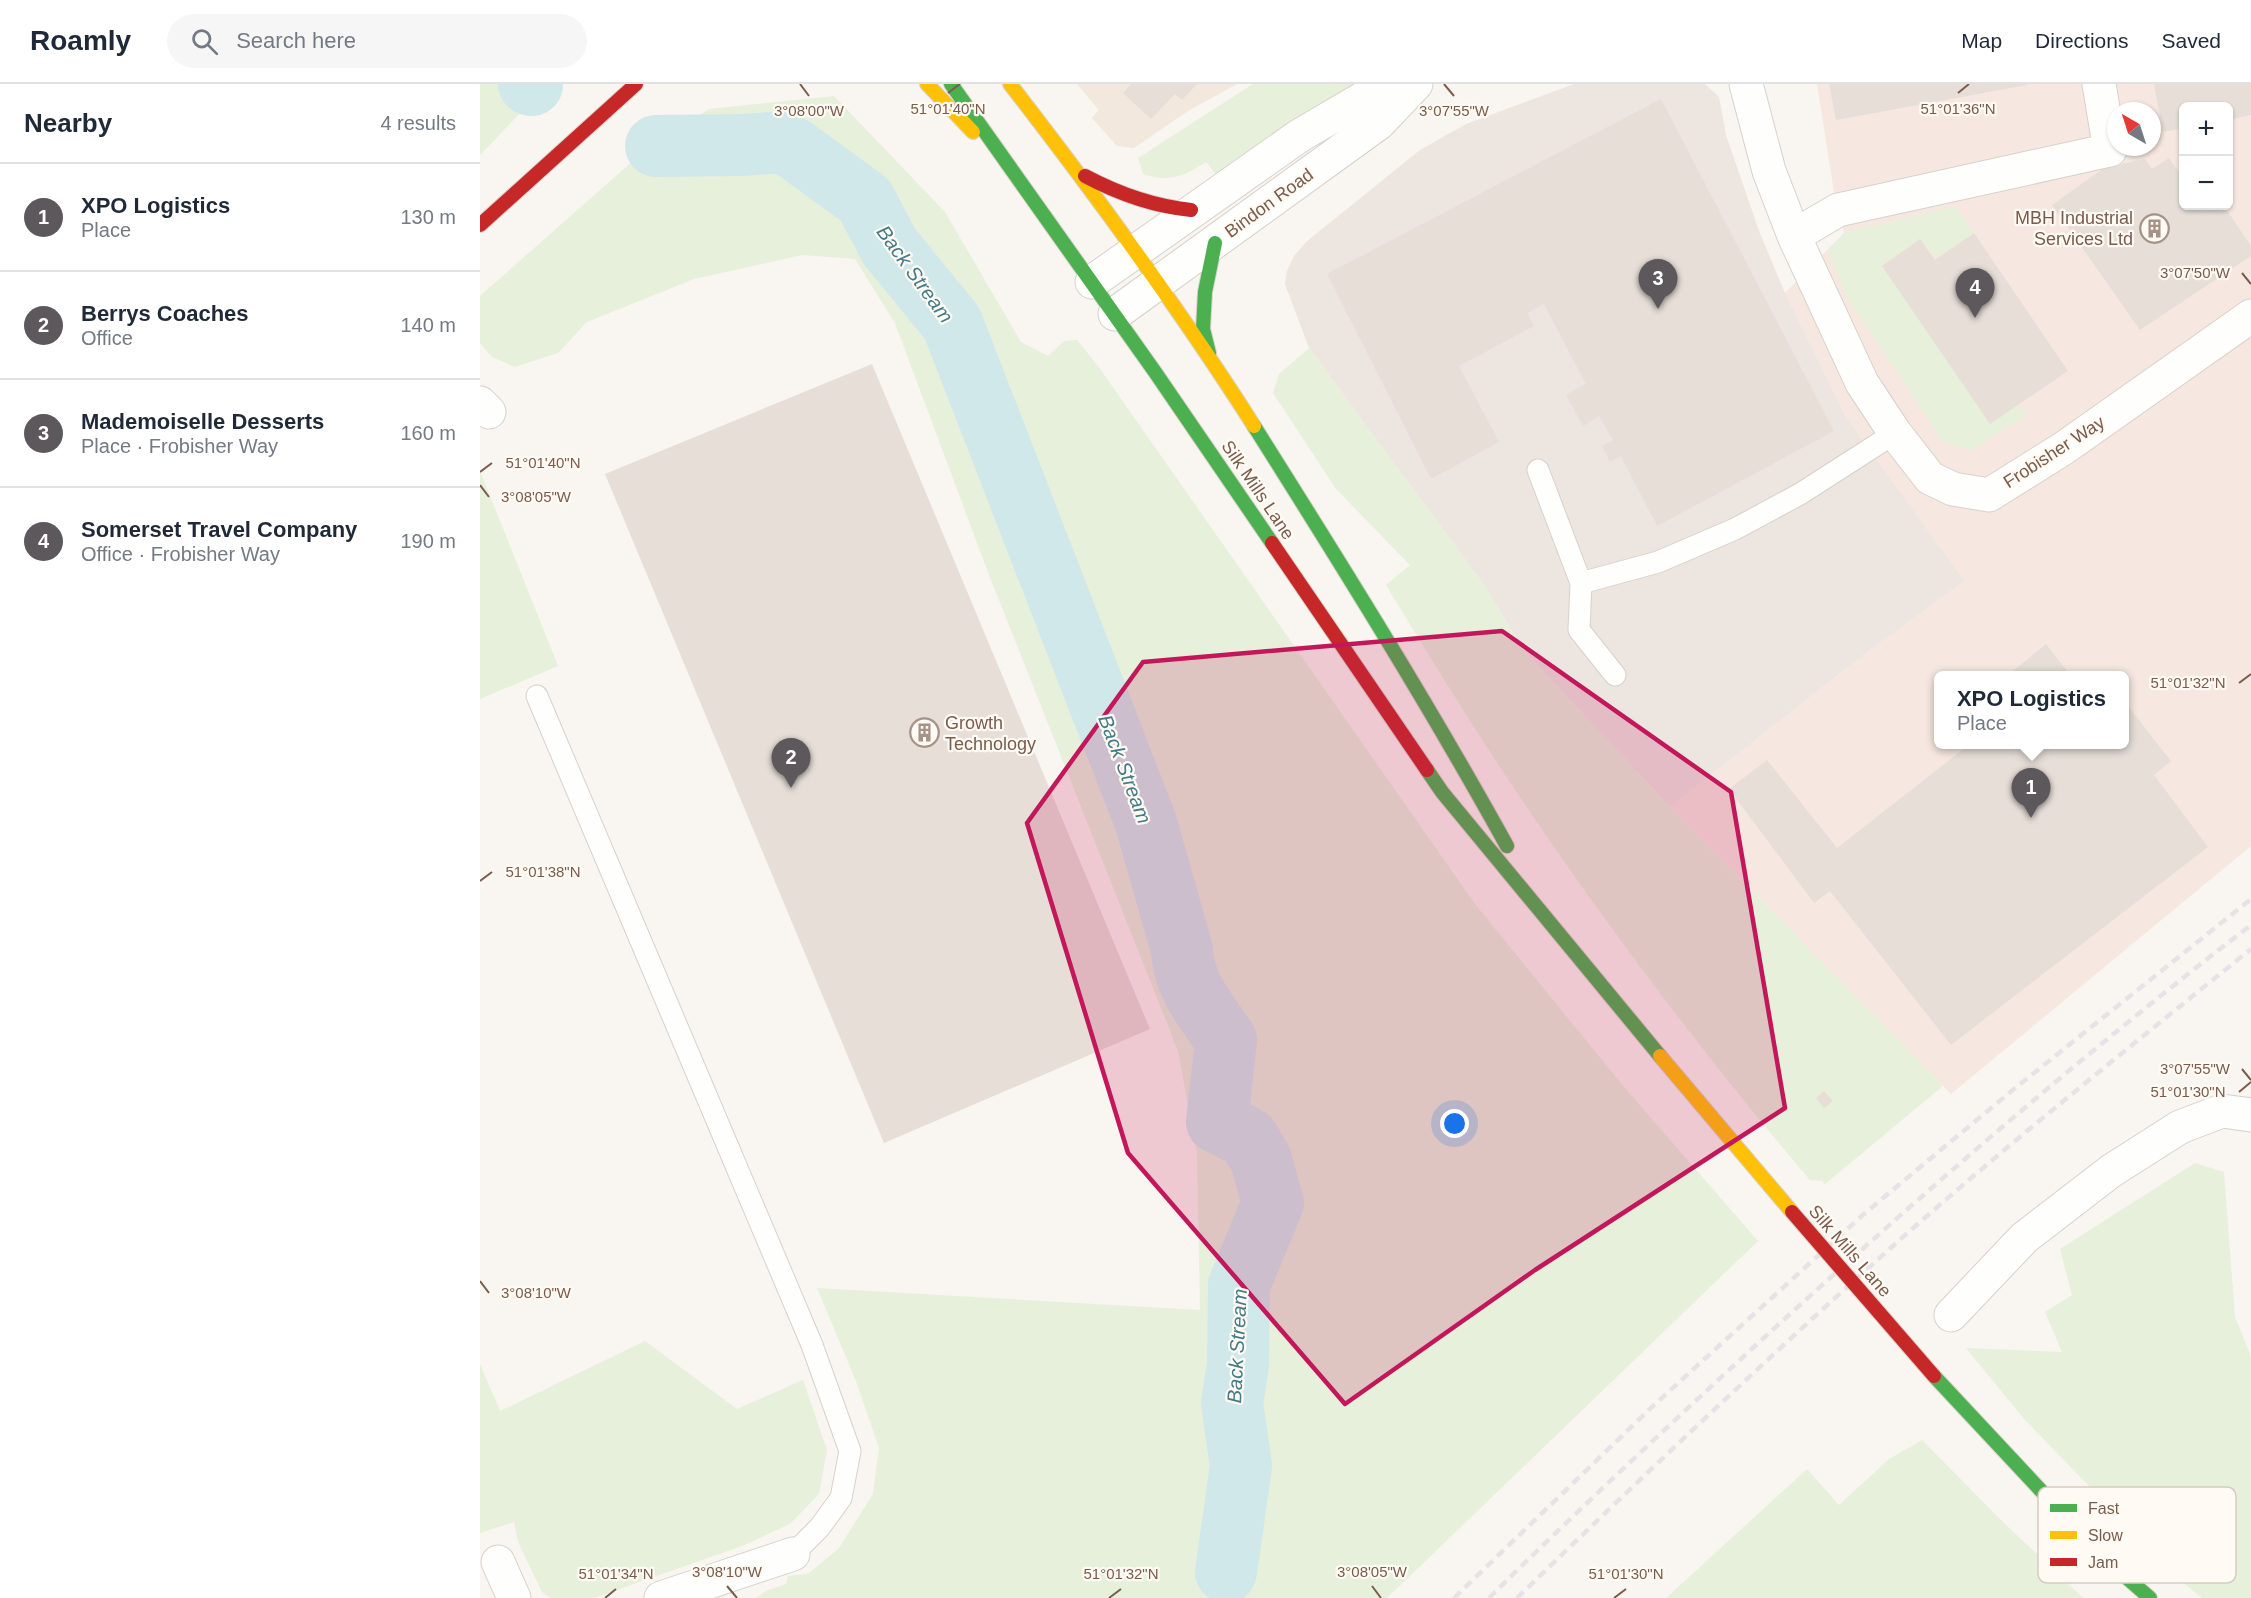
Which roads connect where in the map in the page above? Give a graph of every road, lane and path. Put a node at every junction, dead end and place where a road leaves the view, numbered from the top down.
1 (636, 84) edge
2 (927, 84) edge
3 (951, 84) edge
4 (1010, 84) edge
5 (1403, 84) edge
6 (1416, 84) edge
7 (1746, 84) edge
8 (2099, 84) edge
9 (1078, 172) junction
10 (1018, 179) junction
11 (1191, 210) junction
12 (480, 225) edge
13 (1794, 236) junction
14 (1215, 243) junction
15 (1135, 252) junction
16 (1092, 282) junction
17 (1157, 284) junction
18 (1115, 314) junction
19 (2251, 316) edge
20 (1210, 357) junction
21 (1895, 433) junction
22 (1538, 470) dead end
23 (1581, 583) junction
24 (1615, 675) dead end
25 (537, 696) dead end
26 (1542, 911) junction
27 (2251, 1114) edge
28 (1952, 1315) dead end
29 (2038, 1487) edge
30 (793, 1554) joint
31 (498, 1562) dead end
32 (2133, 1583) edge
33 (513, 1598) edge
34 (661, 1598) edge
35 (2150, 1598) edge

1 - 12 main road
2 - 10 main road
3 - 10 main road, Silk Mills Lane
4 - 9 main road, Silk Mills Lane
5 - 11 street, Bindon Road
6 - 14 street, Bindon Road
7 - 13 street, Frobisher Way
8 - 13 street
9 - 11 main road
9 - 15 main road, Silk Mills Lane
10 - 16 main road, Silk Mills Lane
11 - 15 street, Bindon Road
13 - 21 street, Frobisher Way
14 - 17 street, Bindon Road
14 - 20 main road
15 - 16 street, Bindon Road
15 - 17 main road, Silk Mills Lane
16 - 18 main road, Silk Mills Lane
17 - 18 street, Bindon Road
17 - 20 main road, Silk Mills Lane
18 - 26 main road, Silk Mills Lane
19 - 21 street, Frobisher Way
20 - 26 main road, Silk Mills Lane
21 - 23 lane
22 - 23 lane
23 - 24 lane
25 - 30 lane
26 - 29 main road, Silk Mills Lane, bridge
27 - 28 street
30 - 34 street
31 - 33 street
32 - 35 main road, Silk Mills Lane, bridge

